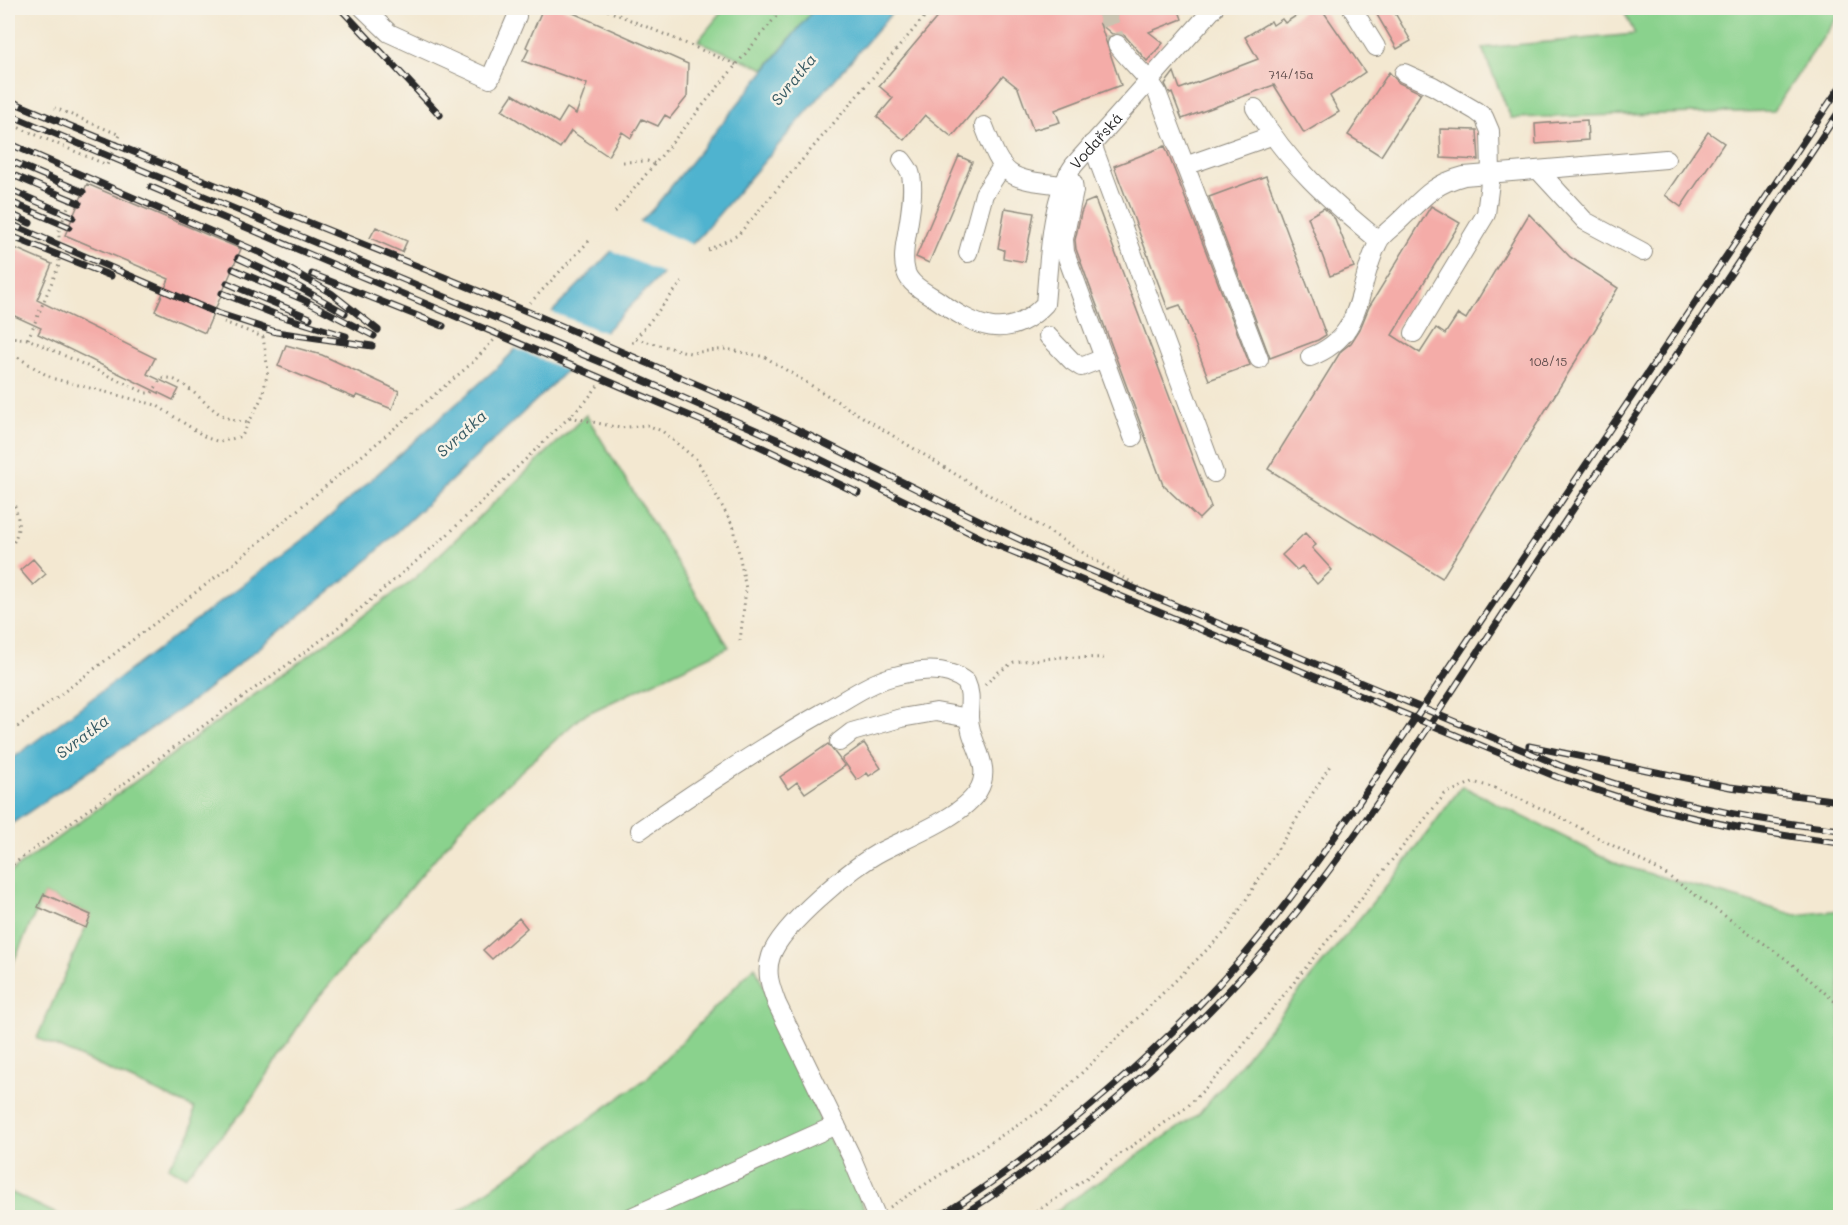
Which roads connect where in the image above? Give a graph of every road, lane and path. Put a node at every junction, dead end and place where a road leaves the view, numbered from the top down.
1 (363, 8) edge
2 (602, 8) edge
3 (783, 8) edge
4 (932, 8) edge
5 (1214, 8) edge
6 (1352, 8) edge
7 (517, 16) dead end
8 (1117, 44) tunnel mouth
9 (1376, 47) dead end
10 (737, 65) junction
11 (1404, 73) dead end
12 (1150, 80) junction
13 (55, 108) dead end
14 (1255, 108) dead end
15 (8, 123) edge
16 (984, 126) dead end
17 (1272, 136) junction
18 (1092, 144) junction
19 (1666, 159) dead end
20 (903, 160) dead end
21 (623, 162) dead end
22 (656, 164) junction
23 (1003, 165) junction
24 (1185, 165) junction
25 (1539, 171) junction
26 (1491, 174) junction
27 (1065, 180) junction
28 (73, 194) dead end
29 (615, 212) dead end
30 (1378, 240) junction
31 (589, 241) dead end
32 (708, 250) dead end
33 (1643, 252) dead end
34 (969, 253) dead end
35 (682, 282) dead end
36 (530, 303) dead end
37 (224, 322) dead end
38 (1414, 333) dead end
39 (1048, 336) dead end
40 (8, 337) edge
41 (28, 339) junction
42 (495, 339) dead end
43 (636, 339) junction
44 (632, 343) dead end
45 (8, 351) edge
46 (1310, 357) dead end
47 (1104, 358) junction
48 (1259, 358) dead end
49 (600, 383) dead end
50 (570, 417) junction
51 (250, 423) junction
52 (1133, 436) dead end
53 (1214, 473) dead end
54 (8, 489) edge
55 (8, 551) edge
56 (1147, 592) dead end
57 (740, 641) dead end
58 (1108, 658) dead end
59 (971, 699) junction
60 (969, 718) junction
61 (8, 734) edge
62 (839, 742) dead end
63 (1331, 764) dead end
64 (640, 830) dead end
65 (8, 868) edge
66 (1840, 1006) edge
67 (836, 1125) junction
68 (876, 1217) edge
69 (629, 1218) edge
70 (1026, 1218) edge

1 - 7 street
2 - 10 path
3 - 10 path
4 - 32 path
5 - 12 street, Vodařská
6 - 9 street
8 - 12 street
10 - 22 path
11 - 26 street
12 - 18 street, Vodařská
12 - 24 street
13 - 15 path
14 - 17 street
16 - 23 street
17 - 24 street
17 - 30 street
18 - 27 street, Vodařská
18 - 53 street
19 - 25 street
20 - 27 street, Vodařská
21 - 22 path
22 - 29 path
23 - 27 street
23 - 34 street
24 - 48 street
25 - 26 street
25 - 33 street
26 - 30 street
26 - 38 street
27 - 47 street
28 - 41 path
30 - 46 street
31 - 36 path
35 - 43 path
37 - 51 path
39 - 47 street
40 - 41 path
41 - 51 path
42 - 61 path
43 - 44 path
43 - 56 path
45 - 51 path
47 - 52 street
49 - 50 path
50 - 57 path
50 - 65 path
54 - 55 path
58 - 59 path
59 - 60 street
59 - 64 street
60 - 62 street
60 - 67 street
63 - 68 path
66 - 70 path
67 - 68 street
67 - 69 street

